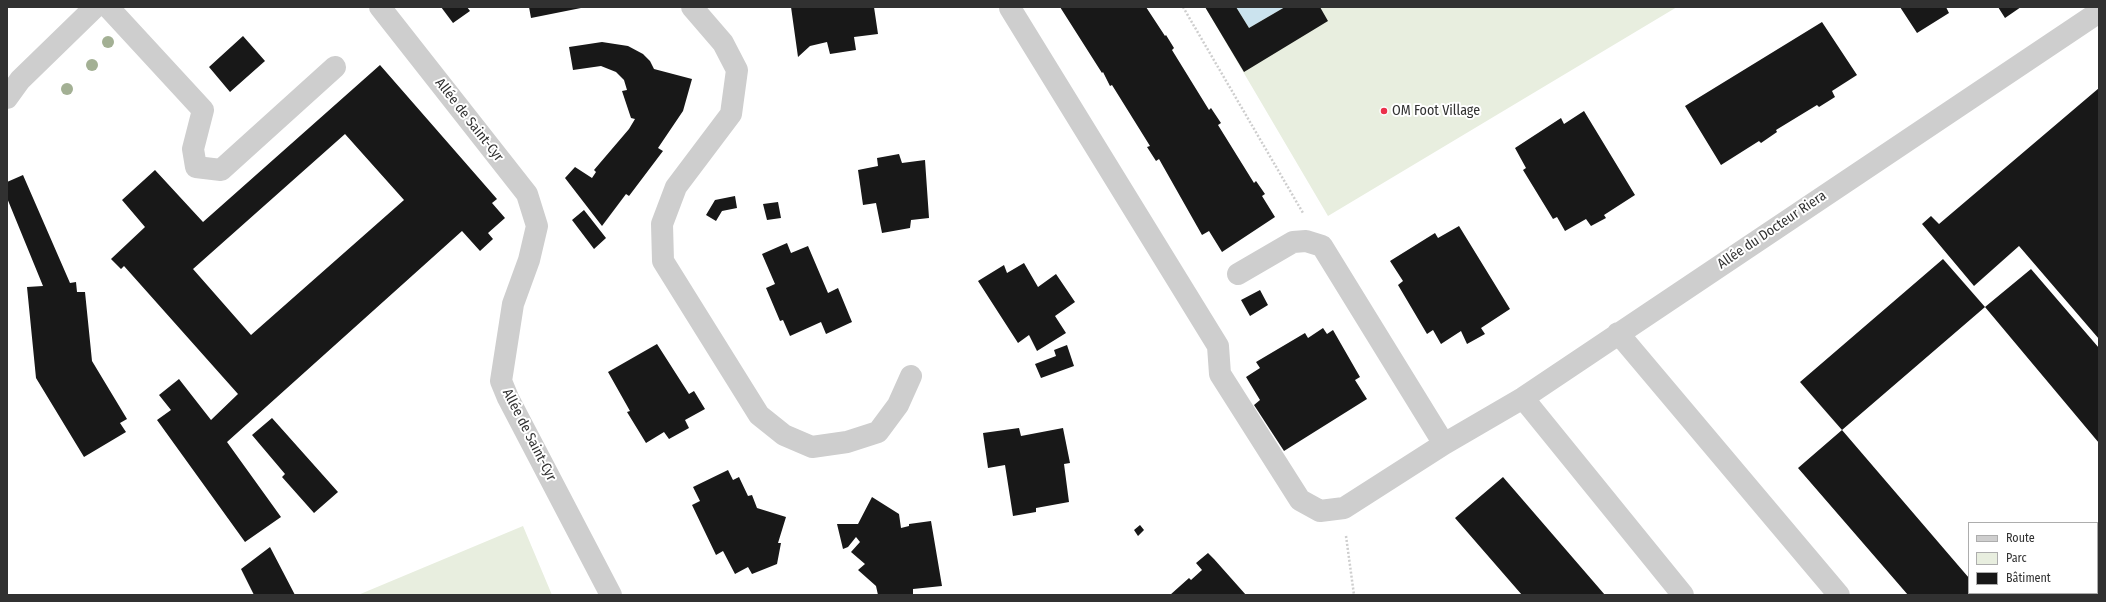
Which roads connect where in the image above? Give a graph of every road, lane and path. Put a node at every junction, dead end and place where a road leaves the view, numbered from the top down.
1 (95, 7) edge
2 (108, 7) edge
3 (380, 7) edge
4 (692, 7) edge
5 (1183, 7) edge
6 (1010, 8) dead end
7 (2099, 12) edge
8 (335, 67) dead end
9 (14, 82) edge
10 (7, 98) edge
11 (1301, 210) dead end
12 (1238, 274) dead end
13 (1618, 333) junction
14 (911, 376) dead end
15 (1522, 398) junction
16 (1444, 444) junction
17 (1344, 508) junction
18 (611, 595) edge
19 (1354, 595) edge
20 (1683, 595) edge
21 (1839, 595) edge

1 - 9 street
2 - 8 street
3 - 18 street, Allée de Saint-Cyr
4 - 14 street
5 - 11 path
6 - 17 street
7 - 13 street, Allée du Docteur Riera
9 - 10 street
12 - 16 street
13 - 15 street, Allée du Docteur Riera
13 - 21 street
15 - 16 street, Allée du Docteur Riera
15 - 20 street
16 - 17 street, Allée du Docteur Riera
17 - 19 path

